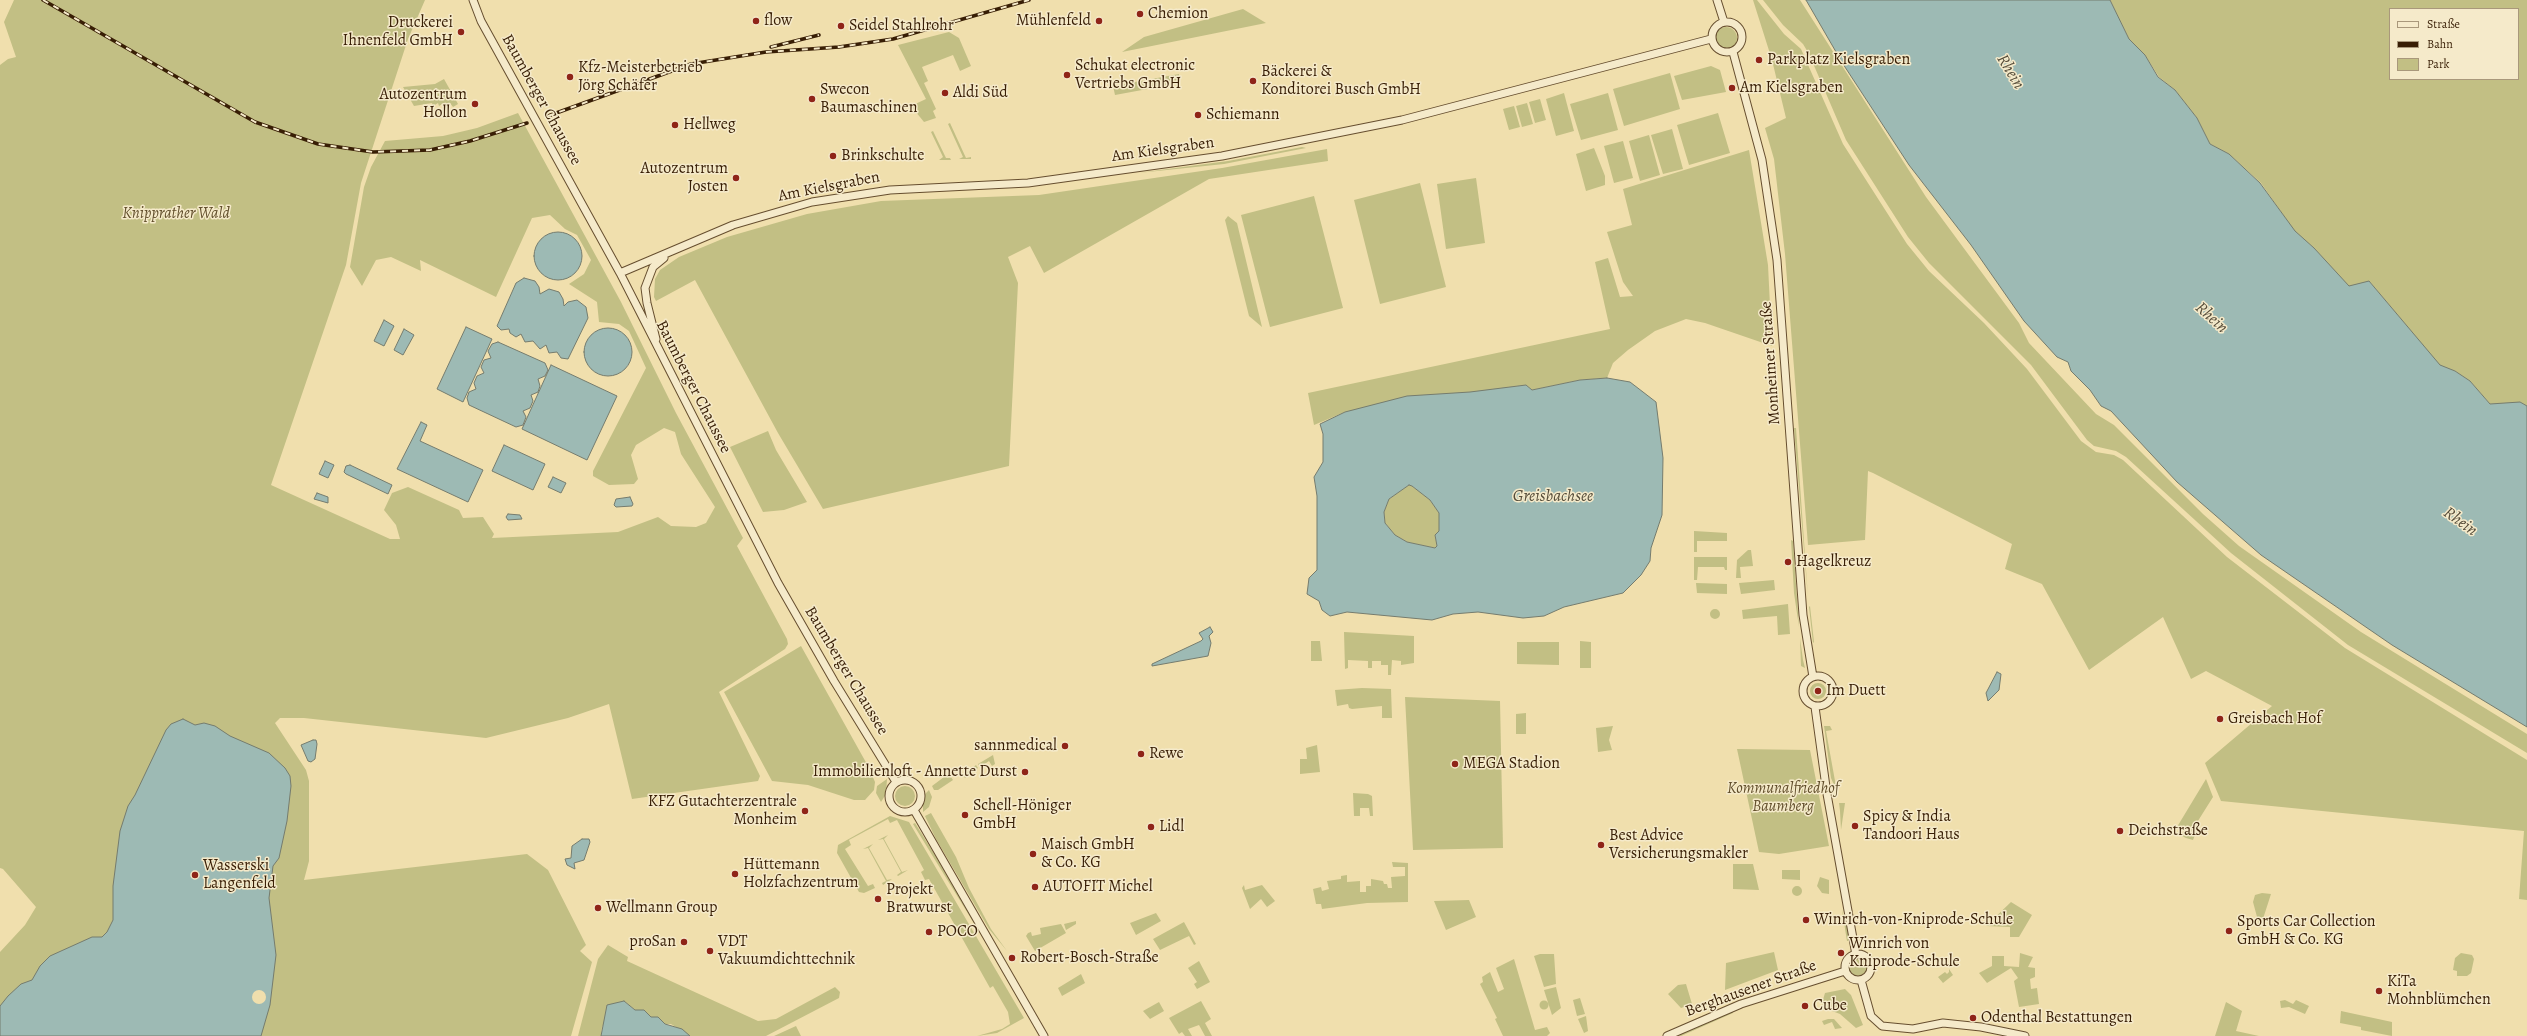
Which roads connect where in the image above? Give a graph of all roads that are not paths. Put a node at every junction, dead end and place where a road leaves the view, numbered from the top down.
1 (473, 0) edge
2 (1717, 0) edge
3 (1724, 22) junction
4 (1711, 39) junction
5 (1733, 52) junction
6 (675, 249) junction
7 (620, 274) junction
8 (656, 345) junction
9 (1813, 677) junction
10 (1815, 707) junction
11 (896, 782) junction
12 (914, 810) junction
13 (1856, 955) junction
14 (1845, 971) junction
15 (1861, 980) junction
16 (1044, 1036) edge
17 (1667, 1036) edge
18 (2025, 1036) edge

1 - 7 street, Baumberger Chaussee
2 - 3 street
3 - 4 street
3 - 5 street
4 - 5 street
4 - 6 street, Am Kielsgraben
5 - 9 street, Monheimer Straße
6 - 7 street, Am Kielsgraben
6 - 8 street
7 - 8 street, Baumberger Chaussee
8 - 11 street, Baumberger Chaussee
9 - 10 street
9 - 10 street
10 - 13 street
11 - 12 street
11 - 12 street
12 - 16 street
13 - 14 street
13 - 15 street
14 - 15 street
14 - 17 street, Berghausener Straße
15 - 18 street

